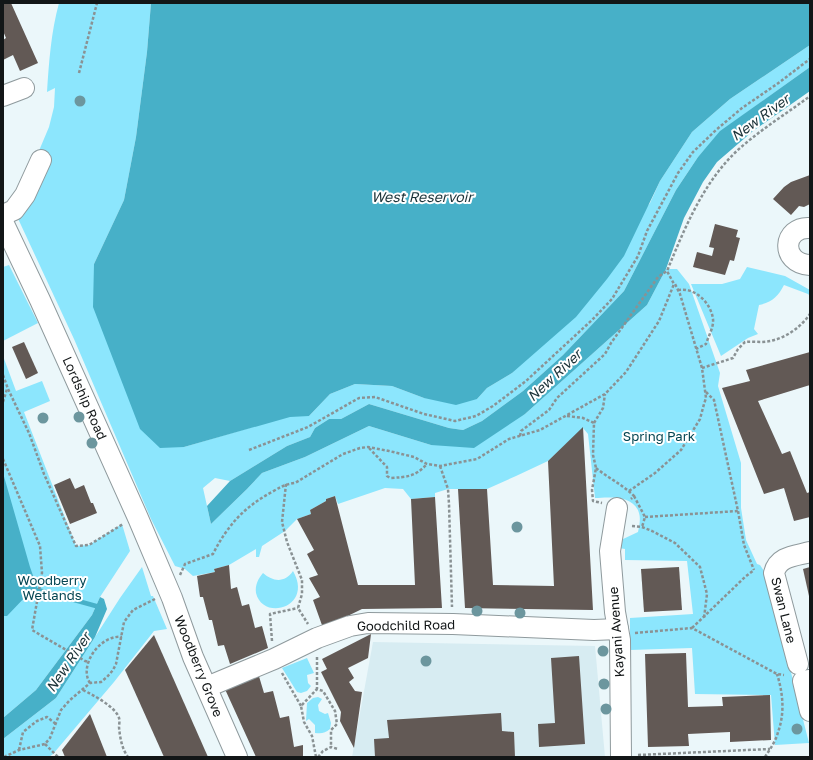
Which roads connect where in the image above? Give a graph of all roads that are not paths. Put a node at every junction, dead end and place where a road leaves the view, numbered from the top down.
1 (24, 88) dead end
2 (3, 96) edge
3 (41, 160) dead end
4 (3, 215) edge
5 (3, 222) edge
6 (810, 228) edge
7 (810, 265) edge
8 (616, 516) road end
9 (810, 552) edge
10 (171, 577) joint
11 (618, 629) junction
12 (800, 675) edge
13 (207, 687) junction
14 (810, 711) edge
15 (621, 756) edge
16 (237, 757) edge

1 - 2 street
3 - 4 street
5 - 10 street, Lordship Road
6 - 7 street
8 - 11 street, Kayani Avenue
9 - 12 street, Swan Lane
10 - 13 street, Woodberry Grove
11 - 13 street, Goodchild Road
11 - 15 street, Kayani Avenue
12 - 14 street, Swan Lane
13 - 16 street, Woodberry Grove

